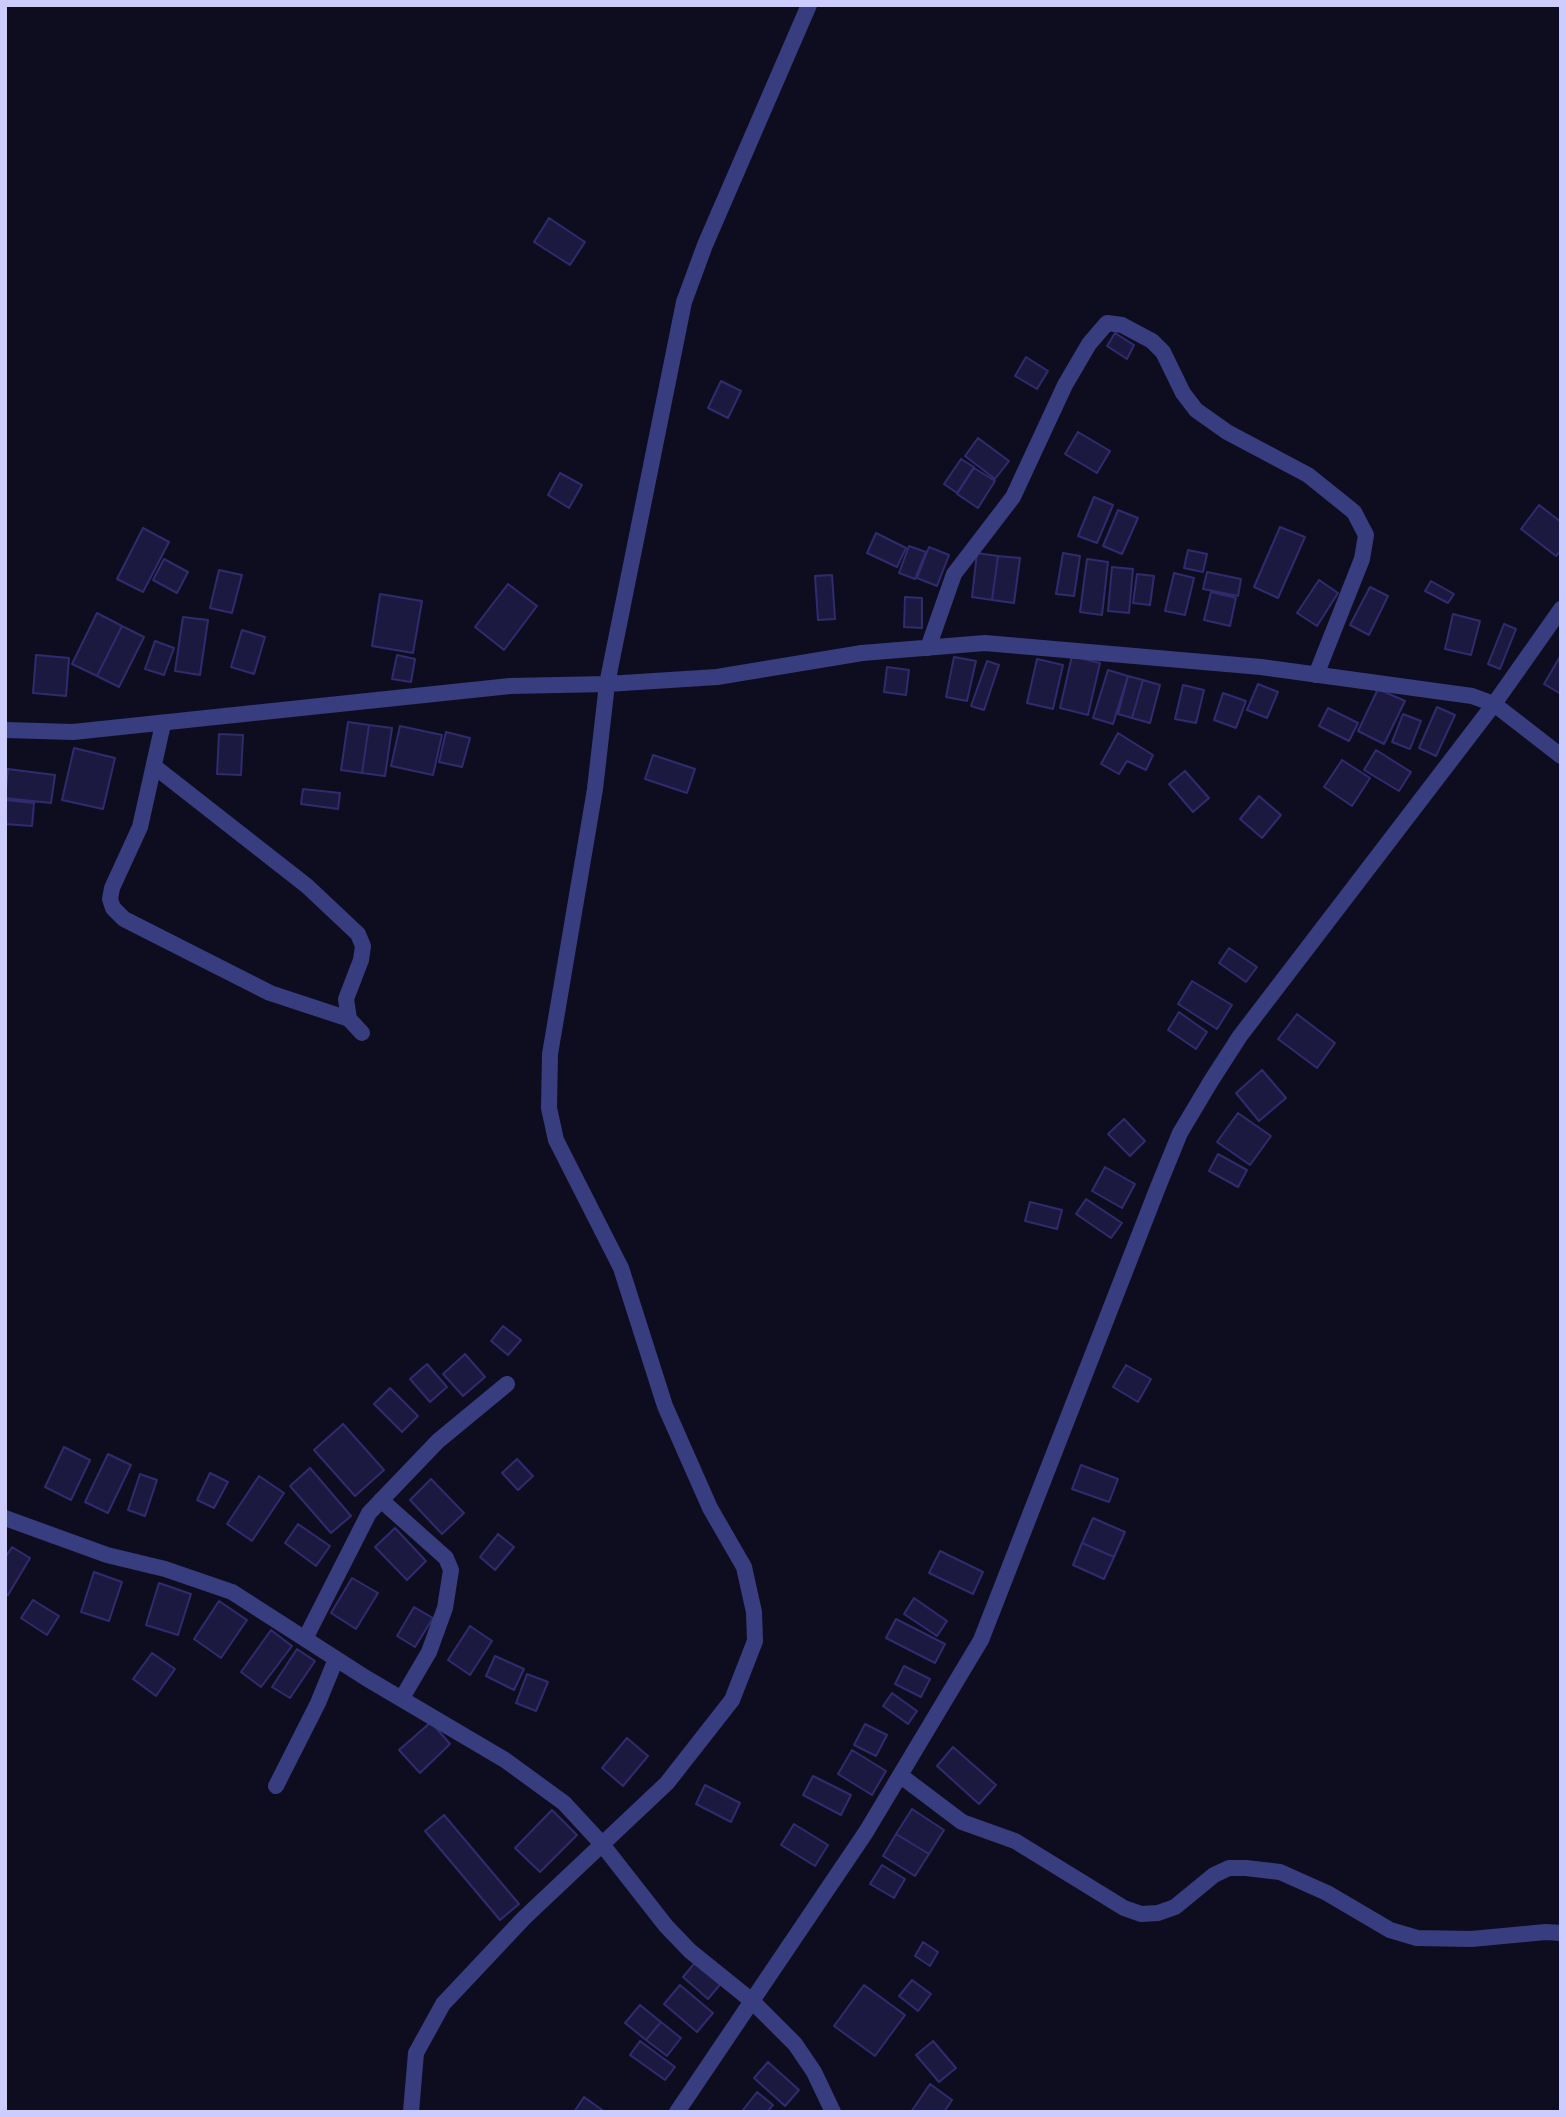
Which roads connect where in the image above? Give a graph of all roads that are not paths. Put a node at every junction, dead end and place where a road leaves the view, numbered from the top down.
1 (809, 5) edge
2 (1561, 609) edge
3 (1555, 628) edge
4 (928, 648) junction
5 (1317, 675) junction
6 (607, 684) junction
7 (1494, 704) junction
8 (163, 724) junction
9 (5, 730) edge
10 (1561, 756) edge
11 (155, 767) junction
12 (349, 1019) junction
13 (362, 1033) dead end
14 (507, 1384) dead end
15 (380, 1500) junction
16 (5, 1518) edge
17 (304, 1639) junction
18 (336, 1659) junction
19 (402, 1698) junction
20 (901, 1776) junction
21 (276, 1786) dead end
22 (601, 1843) junction
23 (1561, 1933) edge
24 (752, 2001) junction
25 (411, 2112) edge
26 (677, 2112) edge
27 (833, 2112) edge

1 - 6 street
2 - 3 street
3 - 7 street
4 - 5 street
4 - 5 street
4 - 6 street
5 - 7 street
6 - 8 street
6 - 22 street
7 - 10 street
7 - 20 street
8 - 9 street
8 - 11 street
11 - 12 street
11 - 12 street
12 - 13 street
14 - 15 street
15 - 17 street
15 - 19 street
16 - 17 street
17 - 18 street
18 - 19 street
18 - 21 street
19 - 22 street
20 - 23 street
20 - 24 street
22 - 24 street
22 - 25 street
24 - 26 street
24 - 27 street

